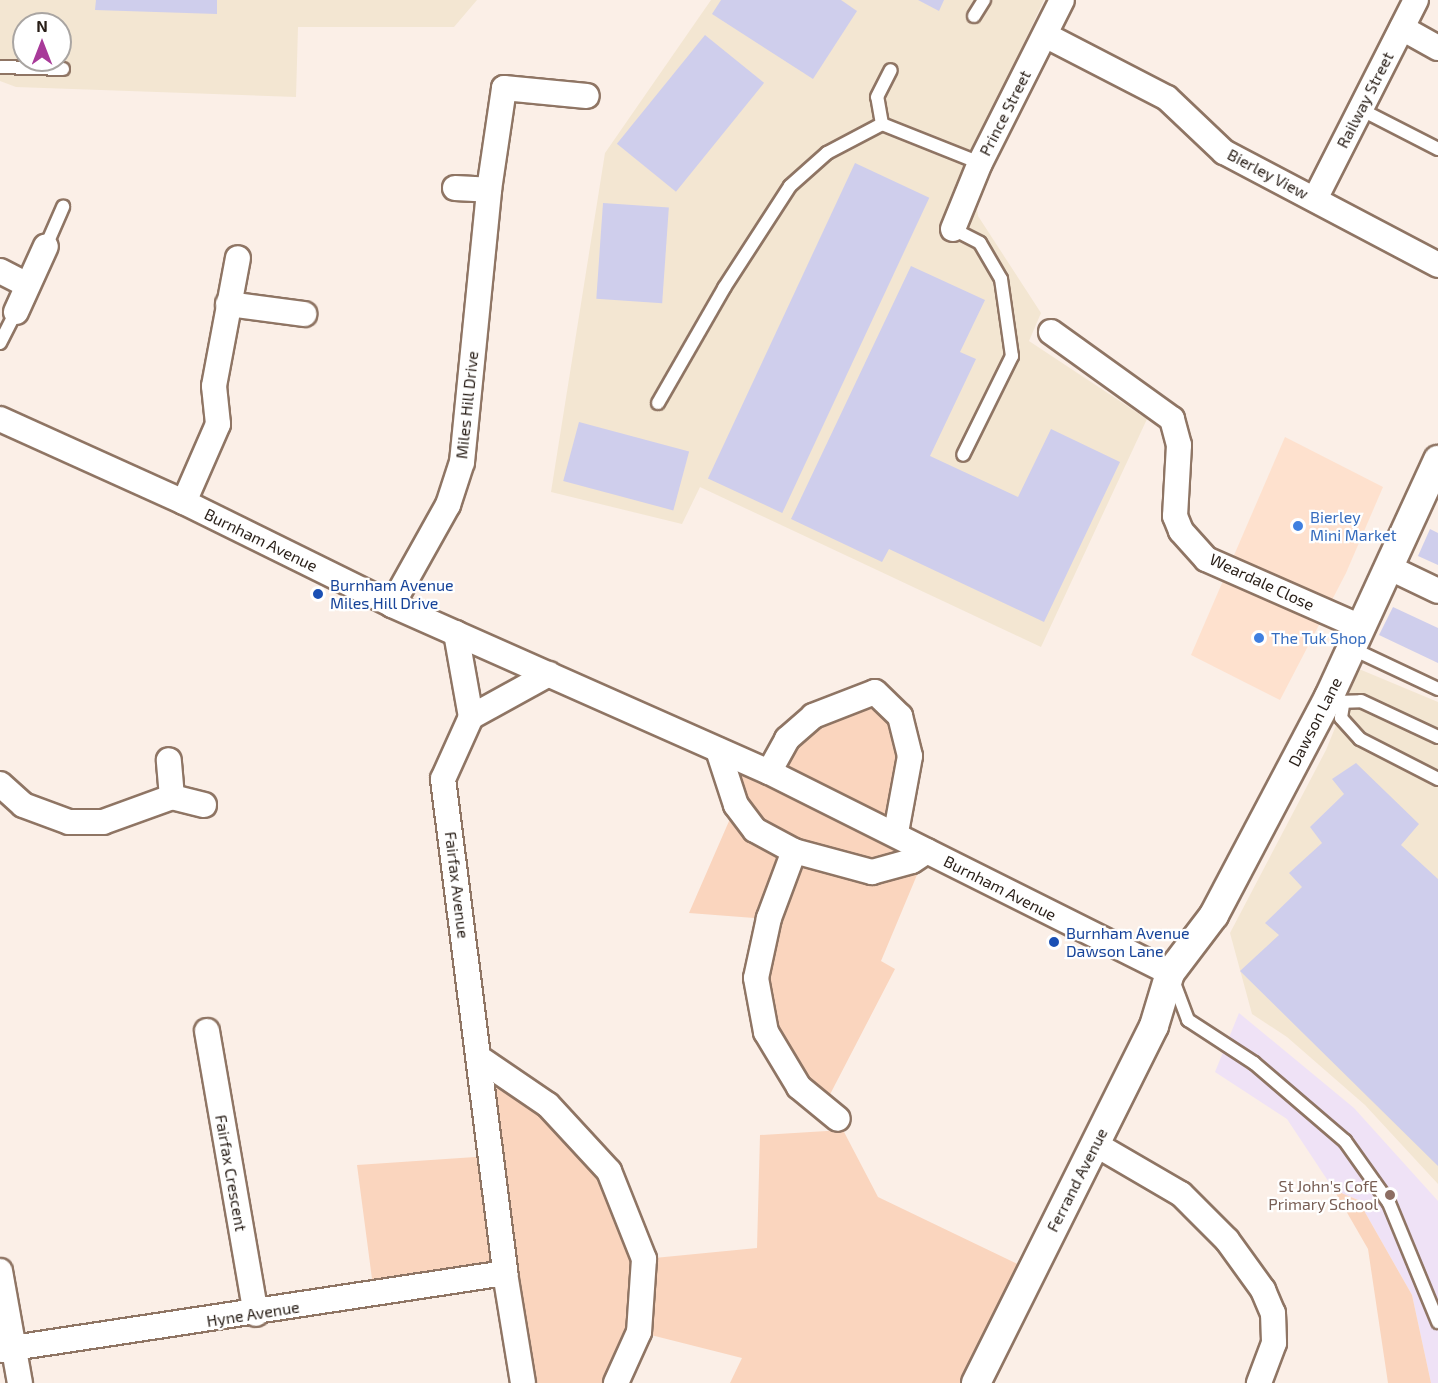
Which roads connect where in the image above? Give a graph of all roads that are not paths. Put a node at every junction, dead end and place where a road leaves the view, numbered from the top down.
1 (984, 0) edge
2 (1062, 0) edge
3 (1416, 0) edge
4 (974, 16) dead end
5 (1402, 28) junction
6 (1045, 35) junction
7 (1438, 48) edge
8 (891, 70) dead end
9 (587, 96) dead end
10 (1360, 109) junction
11 (882, 124) junction
12 (1438, 149) edge
13 (980, 163) junction
14 (455, 188) dead end
15 (489, 190) junction
16 (1315, 199) junction
17 (63, 207) dead end
18 (953, 229) joint
19 (46, 246) joint
20 (238, 258) dead end
21 (1438, 265) edge
22 (0, 271) edge
23 (28, 285) junction
24 (228, 304) junction
25 (16, 312) joint
26 (304, 314) dead end
27 (1051, 332) dead end
28 (0, 344) edge
29 (658, 403) dead end
30 (0, 419) edge
31 (963, 455) dead end
32 (1438, 460) edge
33 (1430, 496) edge
34 (184, 502) junction
35 (1389, 567) junction
36 (1438, 591) edge
37 (392, 604) junction
38 (456, 633) junction
39 (1356, 638) junction
40 (549, 674) junction
41 (1438, 689) edge
42 (1336, 701) junction
43 (471, 717) junction
44 (1438, 737) edge
45 (718, 750) junction
46 (169, 760) dead end
47 (769, 772) junction
48 (1438, 779) edge
49 (0, 784) edge
50 (172, 797) junction
51 (204, 805) dead end
52 (896, 832) junction
53 (794, 851) junction
54 (927, 851) junction
55 (1170, 973) junction
56 (207, 1031) dead end
57 (479, 1058) junction
58 (838, 1119) dead end
59 (1095, 1144) junction
60 (0, 1271) edge
61 (505, 1273) junction
62 (255, 1314) junction
63 (1438, 1322) edge
64 (8, 1349) edge
65 (20, 1383) edge
66 (523, 1383) edge
67 (616, 1383) edge
68 (976, 1383) edge
69 (1259, 1383) edge

1 - 4 lane
2 - 6 street, Prince Street
3 - 5 street, Railway Street
5 - 7 street
5 - 10 street, Railway Street
6 - 13 street, Prince Street
6 - 16 street, Bierley View
8 - 11 lane
9 - 15 street, Miles Hill Drive
10 - 12 lane
10 - 16 street, Railway Street
11 - 13 lane
11 - 29 lane
13 - 18 street, Prince Street
14 - 15 street
15 - 37 street, Miles Hill Drive
16 - 21 street, Bierley View
17 - 19 lane
18 - 31 lane
19 - 23 street
20 - 24 street
22 - 23 street
23 - 25 street
24 - 26 street
24 - 34 street
25 - 28 lane
27 - 39 street, Weardale Close
30 - 34 street, Burnham Avenue
32 - 33 street, Dawson Lane
33 - 35 street, Dawson Lane
34 - 37 street, Burnham Avenue
35 - 36 street
35 - 39 street, Dawson Lane
37 - 38 street, Burnham Avenue
38 - 40 street, Burnham Avenue
38 - 43 street
39 - 41 lane
39 - 42 street, Dawson Lane
40 - 43 street
40 - 45 street, Burnham Avenue
42 - 44 lane
42 - 48 lane
42 - 55 street, Dawson Lane
43 - 57 street, Fairfax Avenue
45 - 47 street, Burnham Avenue
45 - 53 street, Burnham Avenue
46 - 50 street
47 - 52 street, Burnham Avenue
47 - 52 street
49 - 50 street
50 - 51 street
52 - 54 street, Burnham Avenue
53 - 54 street, Burnham Avenue
53 - 58 street
54 - 55 street, Burnham Avenue
55 - 59 street, Ferrand Avenue
55 - 63 lane
56 - 62 street, Fairfax Crescent
57 - 61 street, Fairfax Avenue
57 - 67 street
59 - 68 street, Ferrand Avenue
59 - 69 street
60 - 64 street
61 - 62 street, Hyne Avenue
61 - 66 street, Fairfax Avenue
62 - 64 street, Hyne Avenue
64 - 65 street

